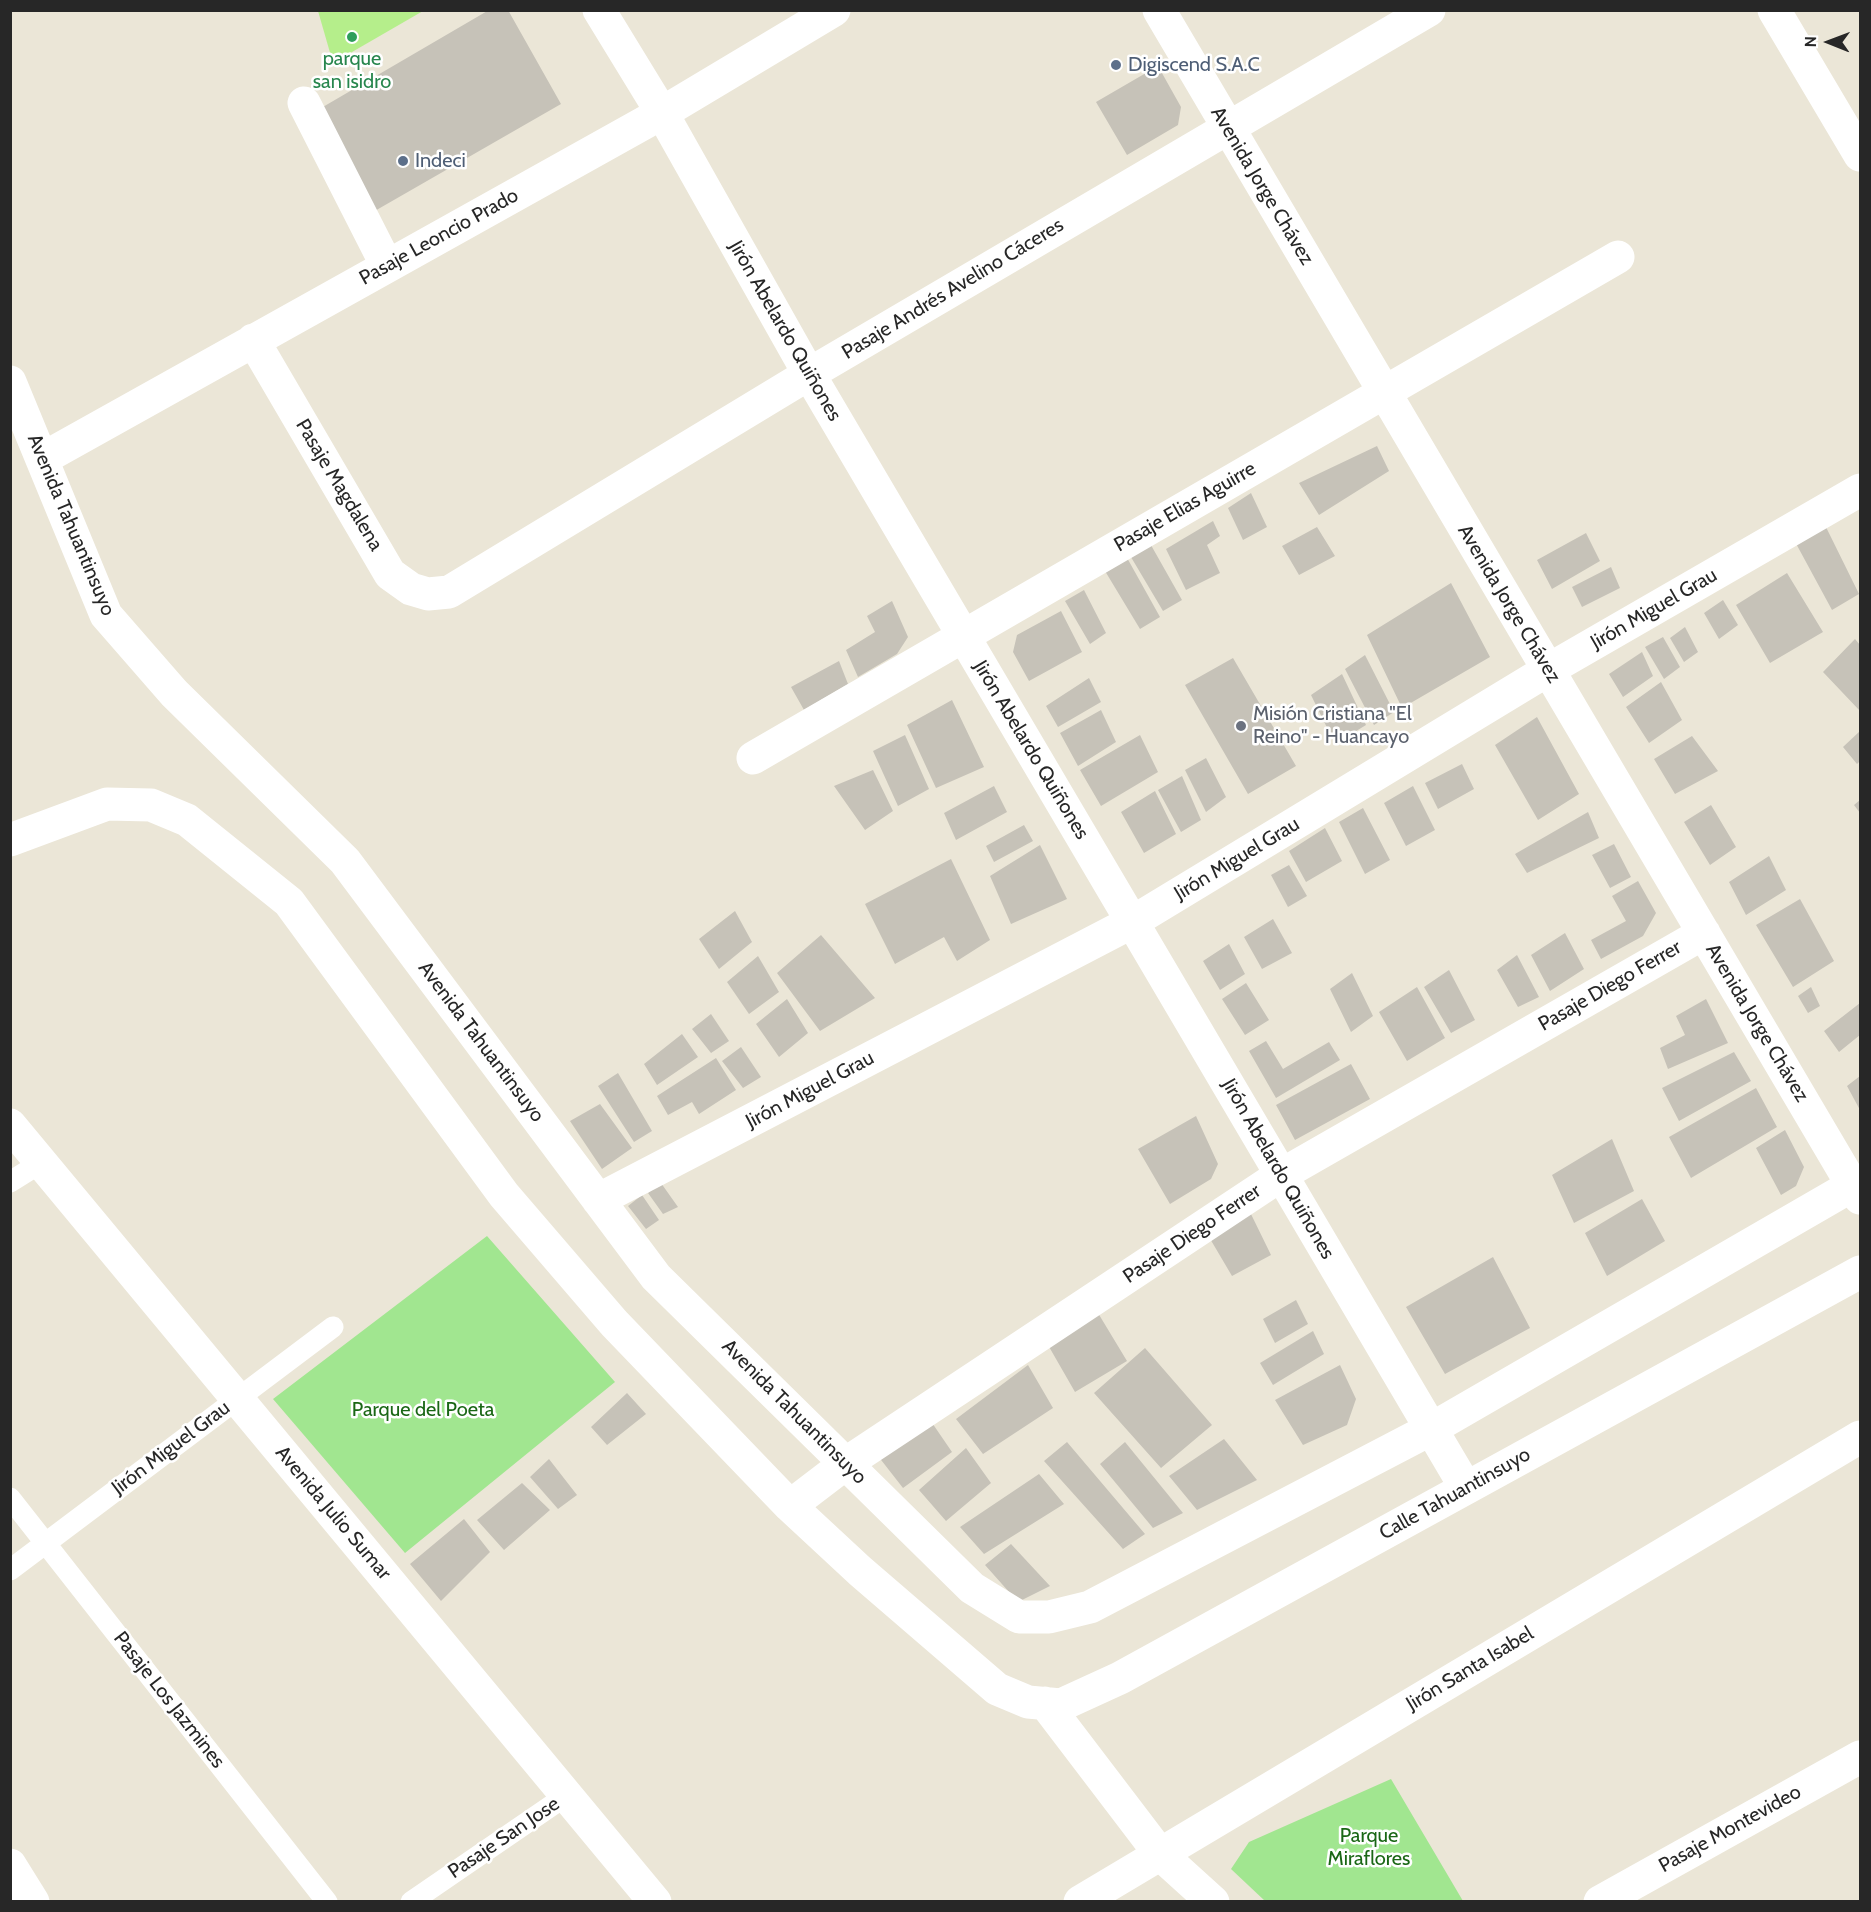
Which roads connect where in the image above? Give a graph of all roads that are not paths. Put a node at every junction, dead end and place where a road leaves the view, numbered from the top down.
1 (599, 10) edge
2 (834, 10) edge
3 (1159, 10) edge
4 (1429, 10) edge
5 (1774, 10) edge
6 (304, 103) dead end
7 (662, 113) junction
8 (1227, 127) junction
9 (1860, 155) edge
10 (1618, 256) dead end
11 (387, 266) junction
12 (253, 340) junction
13 (809, 374) junction
14 (10, 382) edge
15 (1383, 392) junction
16 (42, 459) junction
17 (1860, 490) edge
18 (449, 592) joint
19 (963, 636) junction
20 (1548, 670) junction
21 (753, 758) dead end
22 (10, 840) edge
23 (1134, 921) junction
24 (1704, 933) junction
25 (10, 1125) edge
26 (42, 1162) junction
27 (1281, 1175) junction
28 (10, 1182) edge
29 (1858, 1189) edge
30 (598, 1200) junction
31 (1860, 1272) edge
32 (333, 1327) dead end
33 (237, 1398) junction
34 (1431, 1429) junction
35 (1860, 1437) edge
36 (845, 1464) junction
37 (1466, 1488) junction
38 (10, 1498) edge
39 (790, 1506) junction
40 (45, 1543) junction
41 (10, 1570) edge
42 (1045, 1703) junction
43 (1860, 1757) edge
44 (567, 1795) junction
45 (1160, 1854) junction
46 (10, 1865) edge
47 (33, 1902) edge
48 (327, 1902) edge
49 (411, 1902) edge
50 (655, 1902) edge
51 (1080, 1902) edge
52 (1213, 1902) edge
53 (1600, 1902) edge

1 - 7 street, Jirón Abelardo Quiñones
2 - 7 street, Pasaje Leoncio Prado
3 - 8 street, Avenida Jorge Chávez
4 - 8 street, Pasaje Andrés Avelino Cáceres
5 - 9 street
6 - 11 street
7 - 11 street, Pasaje Leoncio Prado
7 - 13 street, Jirón Abelardo Quiñones
8 - 13 street, Pasaje Andrés Avelino Cáceres
8 - 15 street, Avenida Jorge Chávez
10 - 15 street, Pasaje Elias Aguirre
11 - 12 street, Pasaje Leoncio Prado
12 - 16 street, Pasaje Leoncio Prado
12 - 18 street, Pasaje Magdalena
13 - 18 street, Pasaje Andrés Avelino Cáceres
13 - 19 street, Jirón Abelardo Quiñones
14 - 16 street, Avenida Tahuantinsuyo
15 - 19 street, Pasaje Elias Aguirre
15 - 20 street, Avenida Jorge Chávez
16 - 30 street, Avenida Tahuantinsuyo
17 - 20 street, Jirón Miguel Grau
19 - 21 street, Pasaje Elias Aguirre
19 - 23 street, Jirón Abelardo Quiñones
20 - 23 street, Jirón Miguel Grau
20 - 24 street, Avenida Jorge Chávez
22 - 39 street, Calle Tahuantinsuyo
23 - 27 street, Jirón Abelardo Quiñones
23 - 30 street, Jirón Miguel Grau
24 - 27 street, Pasaje Diego Ferrer
24 - 29 street, Avenida Jorge Chávez
25 - 26 street, Avenida Julio Sumar
26 - 28 lane
26 - 33 street, Avenida Julio Sumar
27 - 34 street, Jirón Abelardo Quiñones
27 - 36 street, Pasaje Diego Ferrer
29 - 34 street
30 - 36 street, Avenida Tahuantinsuyo
31 - 37 street, Calle Tahuantinsuyo
32 - 33 lane, Jirón Miguel Grau
33 - 40 lane, Jirón Miguel Grau
33 - 44 street, Avenida Julio Sumar
34 - 36 street, Avenida Tahuantinsuyo
34 - 37 street, Jirón Abelardo Quiñones
35 - 45 street, Jirón Santa Isabel
36 - 39 street, Pasaje Diego Ferrer
37 - 42 street, Calle Tahuantinsuyo
38 - 40 lane, Pasaje Los Jazmines
39 - 42 street, Calle Tahuantinsuyo
40 - 41 lane, Jirón Miguel Grau
40 - 48 lane, Pasaje Los Jazmines
42 - 45 street
43 - 53 street, Pasaje Montevideo
44 - 49 lane, Pasaje San Jose
44 - 50 street, Avenida Julio Sumar
45 - 51 street, Jirón Santa Isabel
45 - 52 street
46 - 47 street

